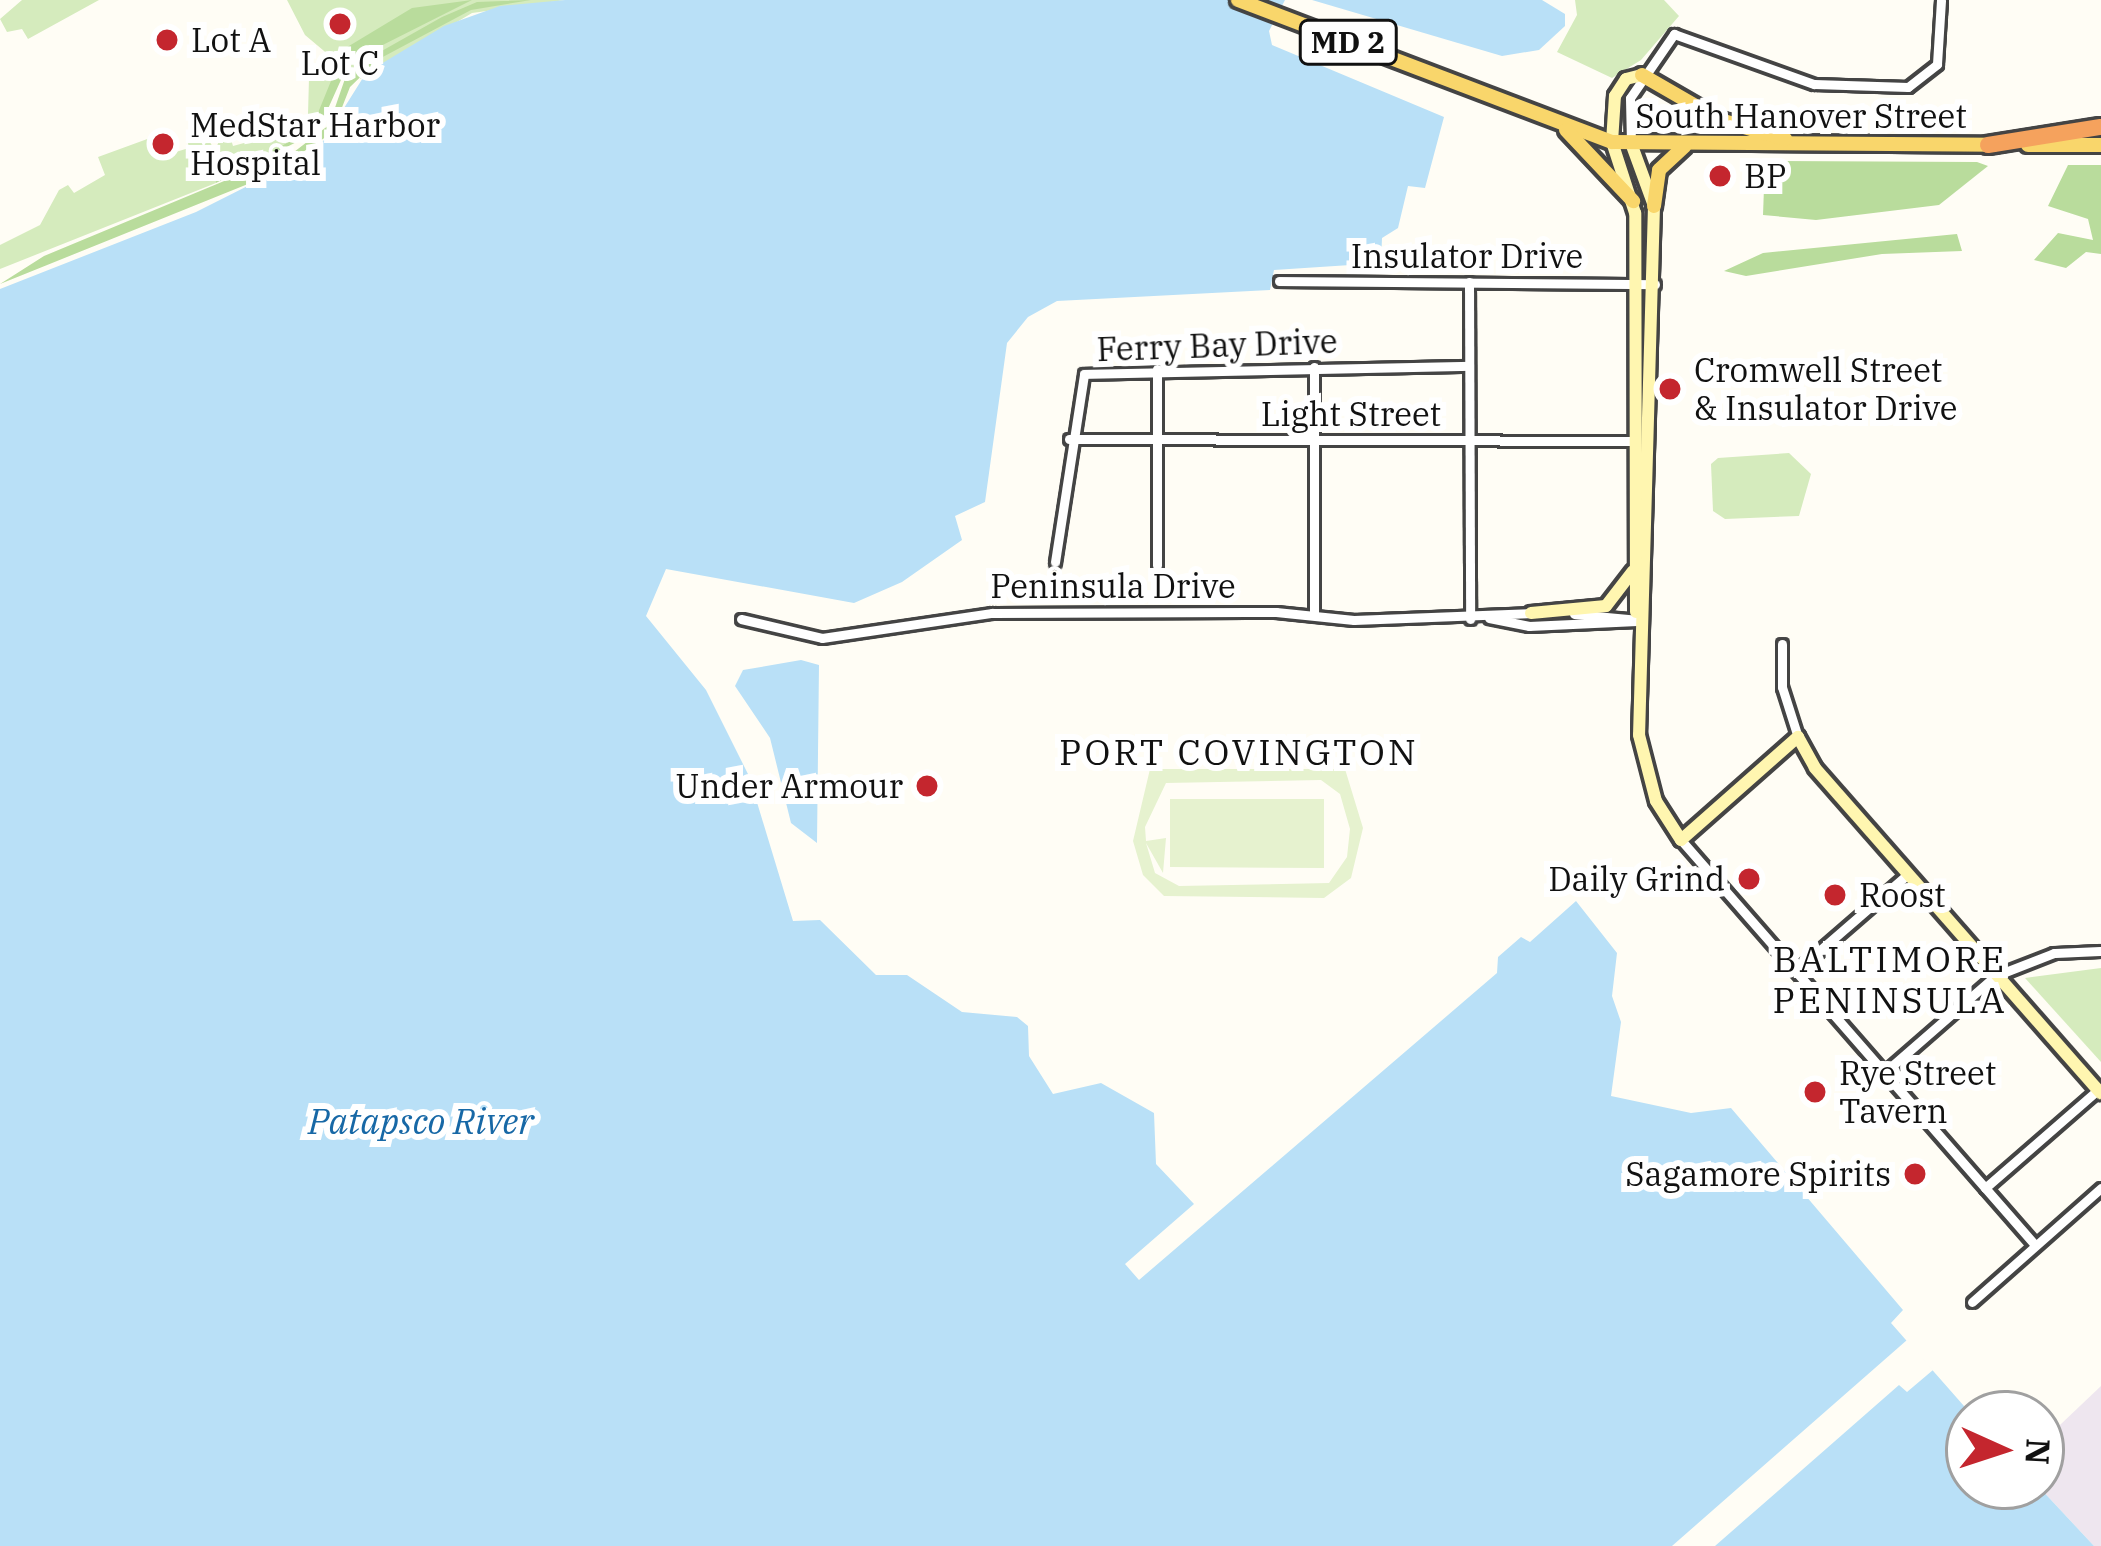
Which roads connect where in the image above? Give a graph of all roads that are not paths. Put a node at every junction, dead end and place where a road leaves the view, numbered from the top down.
1 (1238, 0) edge
2 (1941, 0) edge
3 (1642, 75) junction
4 (1558, 123) junction
5 (2101, 127) edge
6 (1612, 142) junction
7 (1631, 143) junction
8 (1687, 144) junction
9 (1813, 145) junction
10 (1988, 145) junction
11 (2101, 145) edge
12 (1633, 201) junction
13 (1654, 206) junction
14 (1279, 281) dead end
15 (1469, 282) junction
16 (1634, 284) junction
17 (1655, 284) junction
18 (1468, 366) junction
19 (1314, 367) junction
20 (1157, 369) junction
21 (1069, 439) junction
22 (1157, 440) junction
23 (1634, 441) junction
24 (1314, 442) junction
25 (1468, 442) junction
26 (1055, 562) dead end
27 (1157, 565) dead end
28 (1634, 570) junction
29 (1531, 613) junction
30 (1314, 614) junction
31 (1489, 618) junction
32 (741, 619) dead end
33 (1470, 619) junction
34 (1639, 620) junction
35 (1782, 644) dead end
36 (1798, 737) junction
37 (1681, 840) junction
38 (1907, 874) junction
39 (2101, 951) edge
40 (1796, 971) junction
41 (1995, 976) junction
42 (1885, 1072) junction
43 (2100, 1091) edge
44 (1985, 1188) junction
45 (2101, 1188) edge
46 (2035, 1245) junction
47 (1972, 1302) dead end

1 - 4 main road, South Hanover Street / MD 2
2 - 3 street
3 - 6 street
3 - 7 street
3 - 9 main road
4 - 6 main road, South Hanover Street / MD 2
4 - 12 main road
5 - 10 highway
6 - 7 main road, South Hanover Street / MD 2
6 - 12 street
7 - 8 main road, South Hanover Street / MD 2
7 - 13 street
8 - 9 main road, South Hanover Street / MD 2
8 - 13 main road
9 - 10 main road, South Hanover Street / MD 2
10 - 11 main road, South Hanover Street / MD 2
12 - 16 street
13 - 17 street
14 - 15 street, Insulator Drive
15 - 16 street, Insulator Drive
15 - 18 street
16 - 17 street, Insulator Drive
16 - 23 street
17 - 34 street
18 - 19 street, Ferry Bay Drive
18 - 25 street
19 - 20 street, Ferry Bay Drive
19 - 24 street
20 - 21 street, Ferry Bay Drive
20 - 22 street
21 - 22 street, Light Street
21 - 26 street, Ferry Bay Drive
22 - 24 street, Light Street
22 - 27 street
23 - 25 street, Light Street
23 - 28 street
24 - 25 street, Light Street
24 - 30 street
25 - 33 street
28 - 29 street
28 - 34 street
29 - 31 street, Peninsula Drive
29 - 34 street, Peninsula Drive
30 - 32 street, Peninsula Drive
30 - 33 street, Peninsula Drive
31 - 33 street, Peninsula Drive
31 - 34 street, Peninsula Drive
34 - 37 street
35 - 36 street
36 - 37 street
36 - 38 street
37 - 40 street
38 - 40 street
38 - 41 street
39 - 41 street
40 - 42 street
41 - 42 street
41 - 43 street
42 - 44 street
43 - 44 street
44 - 46 street
45 - 46 street
46 - 47 street

